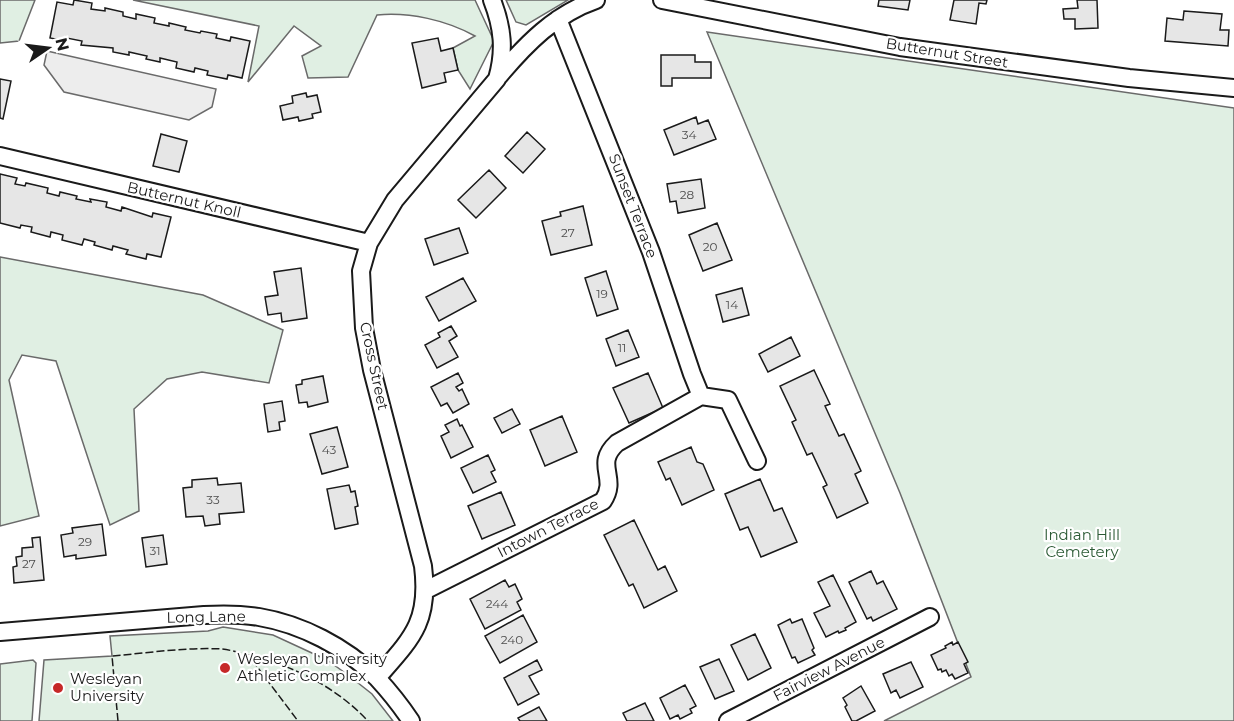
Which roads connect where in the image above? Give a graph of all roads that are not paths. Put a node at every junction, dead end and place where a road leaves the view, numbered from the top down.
1 (492, 0) edge
2 (596, 0) edge
3 (662, 0) edge
4 (558, 19) junction
5 (497, 80) junction
6 (1234, 88) edge
7 (0, 156) edge
8 (369, 243) junction
9 (701, 396) junction
10 (757, 462) dead end
11 (426, 590) junction
12 (930, 617) dead end
13 (0, 632) edge
14 (377, 678) junction
15 (411, 721) edge
16 (728, 721) edge

1 - 5 street
2 - 4 street, Cross Street
3 - 6 street, Butternut Street
4 - 5 street, Cross Street
4 - 9 street, Sunset Terrace
5 - 8 street, Cross Street
7 - 8 street, Butternut Knoll
8 - 11 street, Cross Street
9 - 10 street
9 - 11 street, Intown Terrace
11 - 14 street, Cross Street
12 - 16 street, Fairview Avenue
13 - 14 street, Long Lane
14 - 15 street, Long Lane

